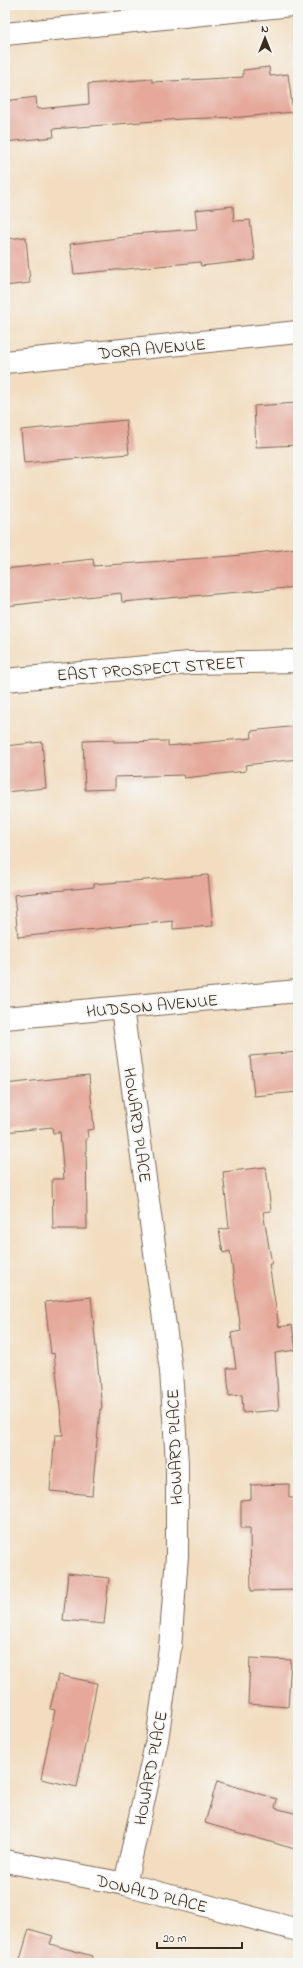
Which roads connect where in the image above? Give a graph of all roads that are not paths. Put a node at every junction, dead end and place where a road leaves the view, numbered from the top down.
1 (292, 5) edge
2 (5, 34) edge
3 (298, 332) edge
4 (5, 362) edge
5 (298, 661) edge
6 (5, 680) edge
7 (298, 991) edge
8 (122, 1008) junction
9 (5, 1018) edge
10 (5, 1861) edge
11 (125, 1884) junction
12 (298, 1930) edge

1 - 2 street
3 - 4 street, DORA AVENUE
5 - 6 street, EAST PROSPECT STREET
7 - 8 street, HUDSON AVENUE
8 - 9 street, HUDSON AVENUE
8 - 11 street, HOWARD PLACE
10 - 11 street, DONALD PLACE
11 - 12 street, DONALD PLACE

